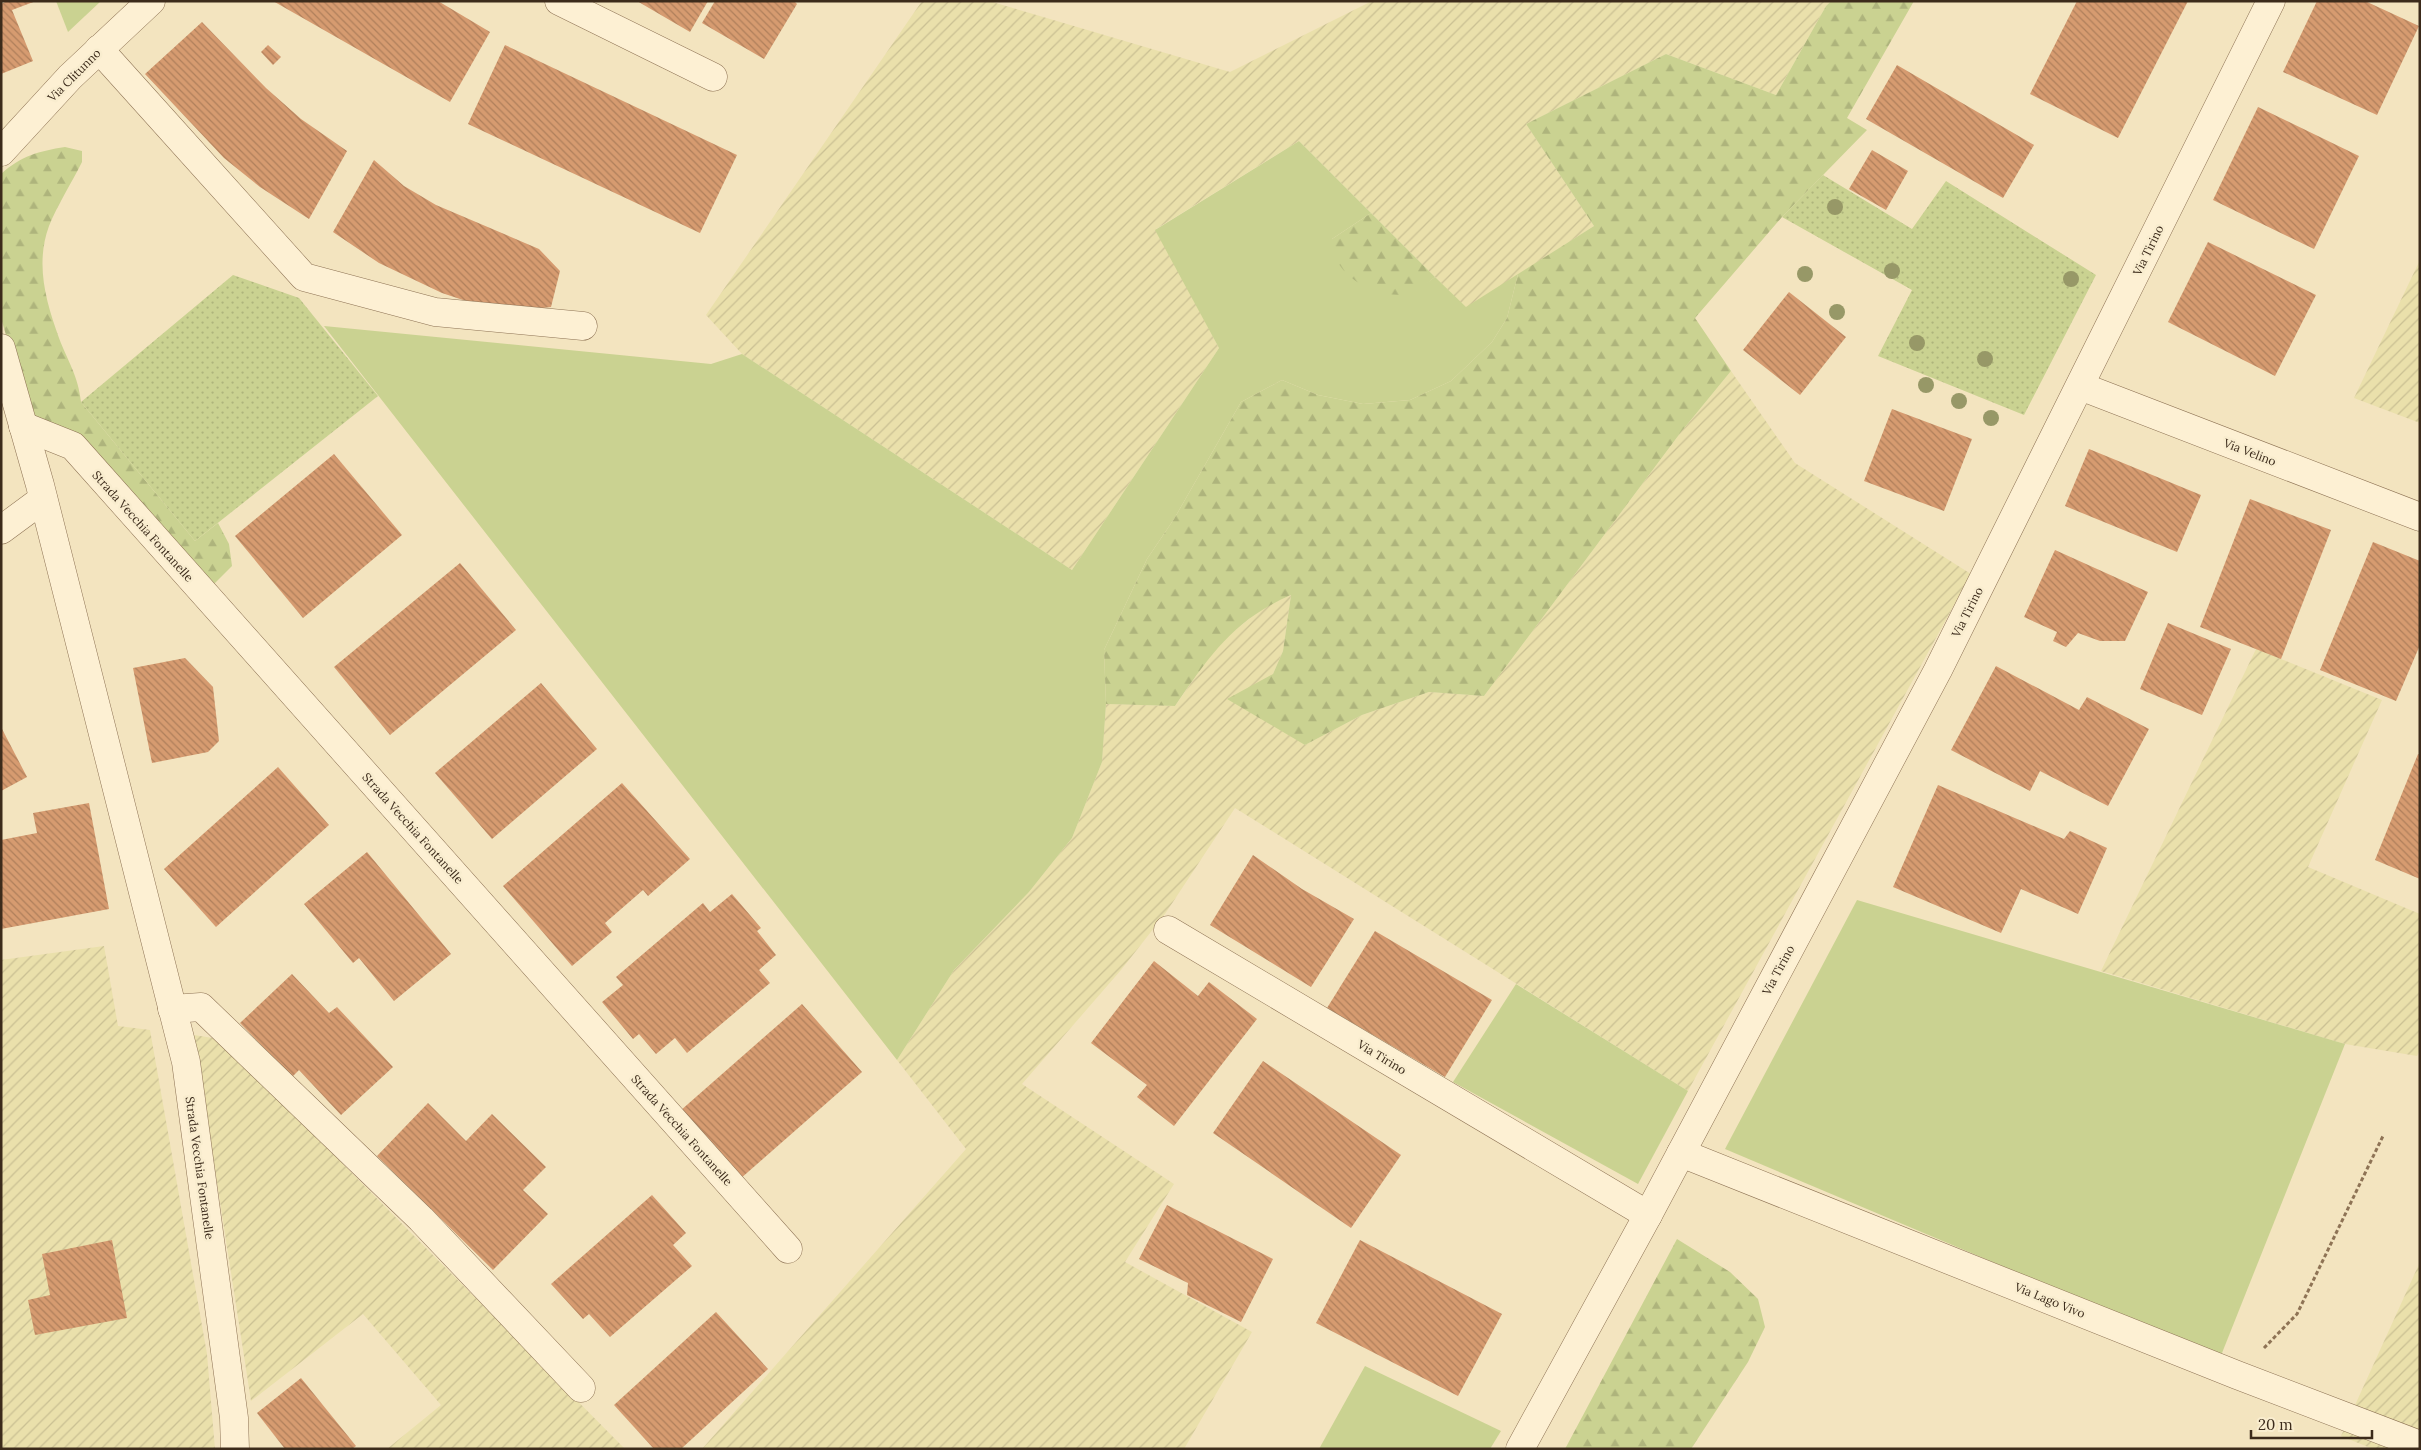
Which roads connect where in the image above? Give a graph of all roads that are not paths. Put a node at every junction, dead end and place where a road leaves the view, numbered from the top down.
1 (150, 1) edge
2 (559, 1) edge
3 (2271, 1) edge
4 (99, 49) junction
5 (713, 76) dead end
6 (1, 152) edge
7 (584, 326) dead end
8 (1, 348) edge
9 (2080, 386) junction
10 (23, 426) junction
11 (43, 499) junction
12 (2420, 517) edge
13 (1, 530) edge
14 (1168, 930) dead end
15 (172, 1009) junction
16 (1681, 1153) junction
17 (1648, 1215) junction
18 (788, 1249) dead end
19 (581, 1388) dead end
20 (2420, 1445) edge
21 (236, 1449) edge
22 (1520, 1449) edge

1 - 4 street, Via Clitunno
2 - 5 street
3 - 9 street, Via Tirino
4 - 6 street, Via Clitunno
4 - 7 street
8 - 10 street, Strada Vecchia Fontanelle
9 - 12 street, Via Velino
9 - 16 street, Via Tirino
10 - 11 street, Strada Vecchia Fontanelle
10 - 18 street, Strada Vecchia Fontanelle
11 - 13 street
11 - 15 street, Strada Vecchia Fontanelle
14 - 17 street, Via Tirino
15 - 19 street
15 - 21 street, Strada Vecchia Fontanelle
16 - 17 street, Via Tirino
16 - 20 street, Via Lago Vivo
17 - 22 street, Via Tirino

